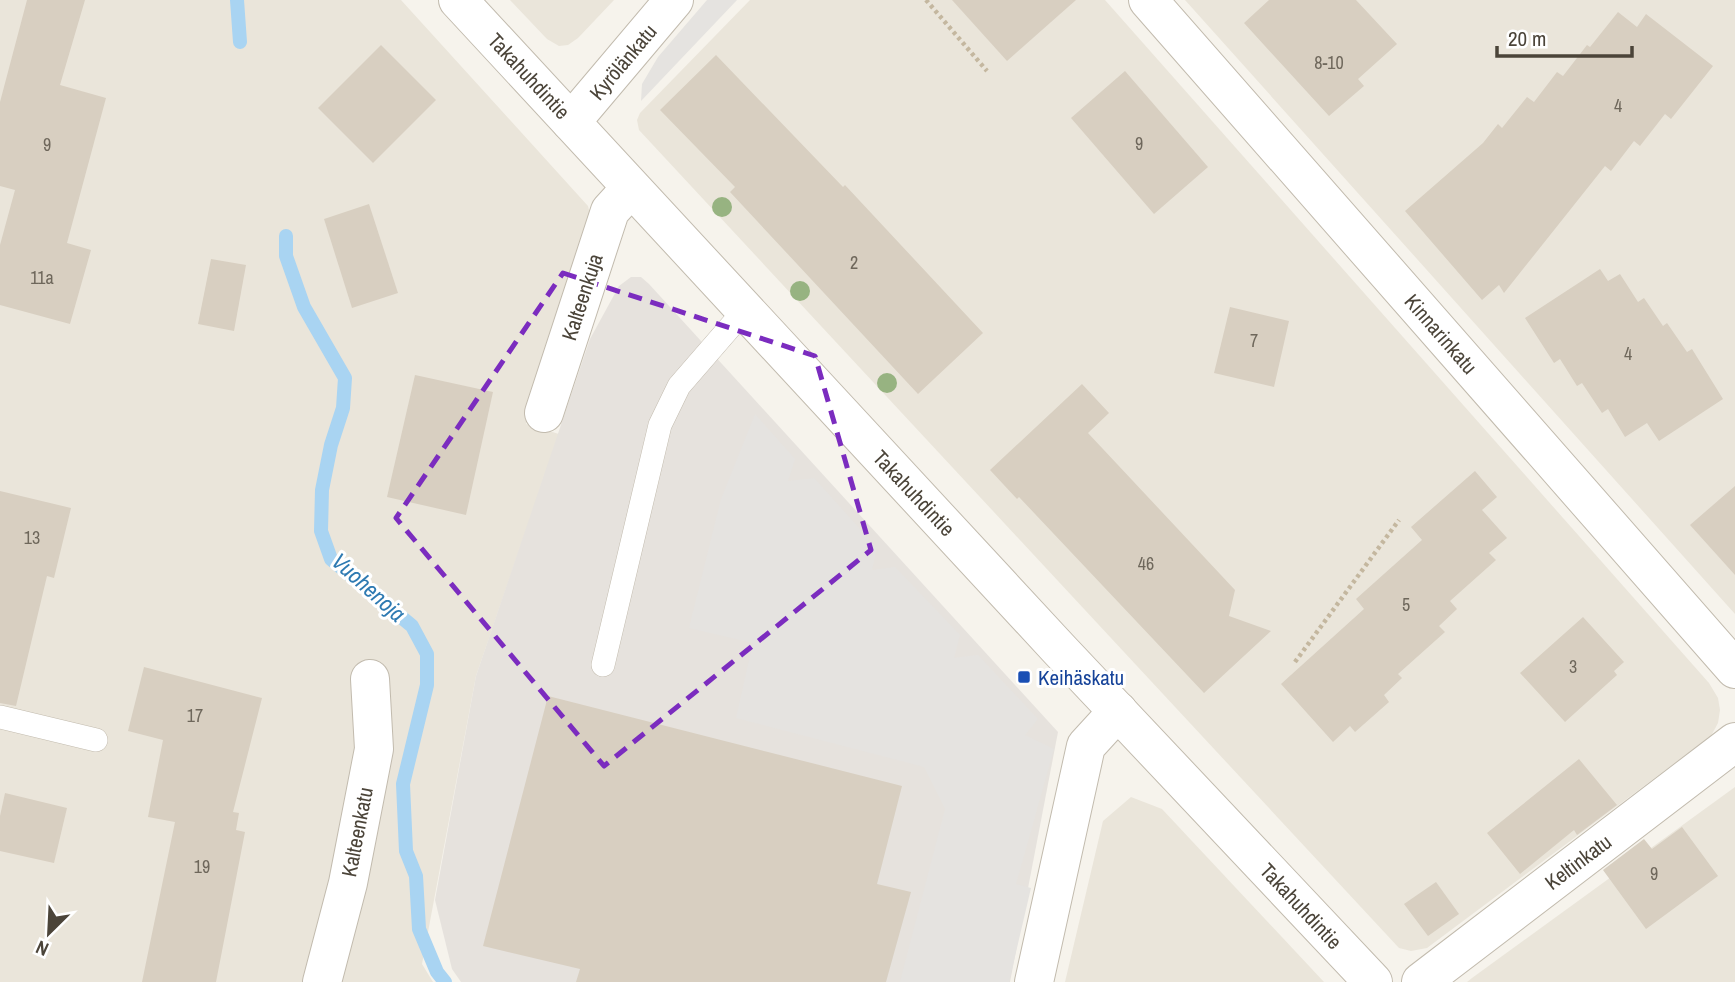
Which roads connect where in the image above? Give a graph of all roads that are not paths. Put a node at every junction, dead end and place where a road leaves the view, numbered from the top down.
1 (458, 0) edge
2 (674, 0) edge
3 (1148, 0) edge
4 (571, 122) junction
5 (630, 189) junction
6 (744, 311) junction
7 (544, 413) dead end
8 (603, 665) dead end
9 (1735, 668) edge
10 (370, 680) dead end
11 (1118, 711) junction
12 (0, 717) edge
13 (96, 740) dead end
14 (1735, 742) edge
15 (322, 982) edge
16 (1034, 982) edge
17 (1373, 982) edge
18 (1421, 982) edge

1 - 4 street, Takahuhdintie
2 - 4 street, Kyrölänkatu
3 - 9 street, Kinnarinkatu
4 - 5 street, Takahuhdintie
5 - 6 street, Takahuhdintie
5 - 7 street, Kalteenkuja
6 - 8 lane
6 - 11 street, Takahuhdintie
10 - 15 street, Kalteenkatu
11 - 16 street
11 - 17 street, Takahuhdintie
12 - 13 lane
14 - 18 street, Keltinkatu

